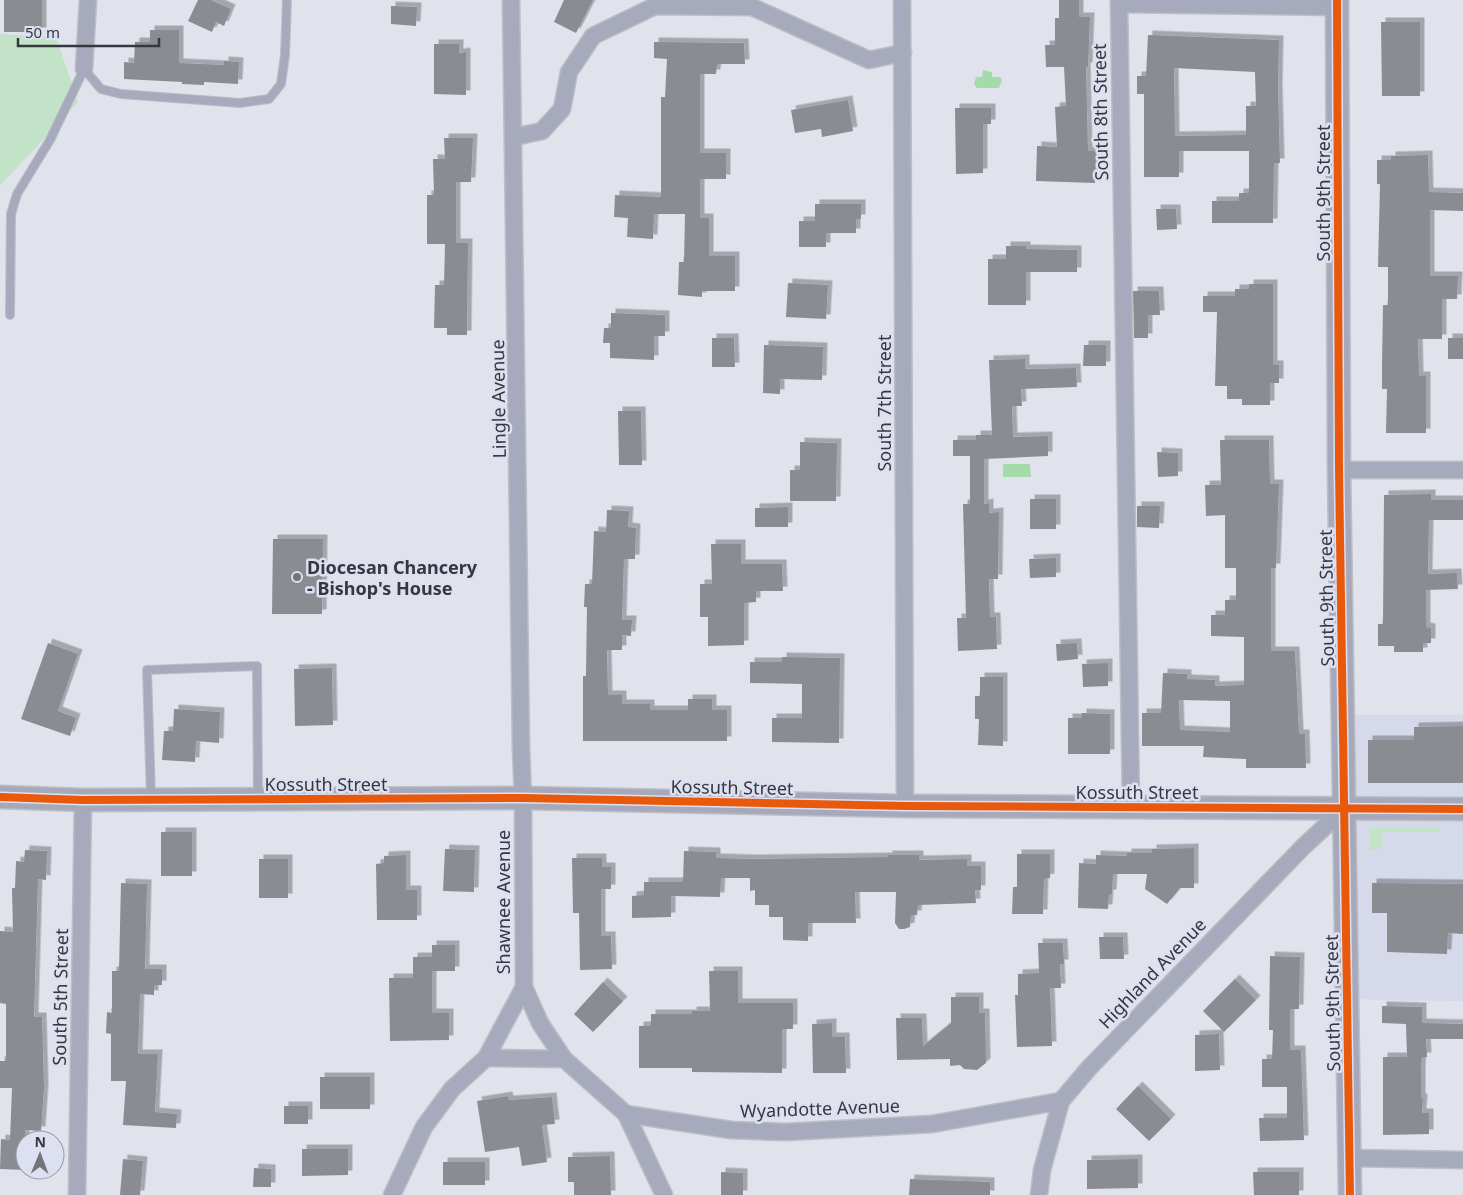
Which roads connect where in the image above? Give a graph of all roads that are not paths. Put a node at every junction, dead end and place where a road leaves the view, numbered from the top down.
1 (88, 0) edge
2 (287, 0) edge
3 (511, 0) edge
4 (902, 0) edge
5 (1119, 2) edge
6 (1337, 4) edge
7 (903, 53) junction
8 (84, 69) junction
9 (514, 137) junction
10 (10, 315) dead end
11 (1339, 470) junction
12 (1463, 470) edge
13 (0, 797) edge
14 (524, 798) junction
15 (258, 799) junction
16 (83, 800) junction
17 (152, 800) junction
18 (905, 806) junction
19 (1131, 807) junction
20 (1345, 808) junction
21 (1463, 809) edge
22 (524, 987) junction
23 (486, 1058) junction
24 (564, 1059) junction
25 (1061, 1101) junction
26 (626, 1114) junction
27 (1349, 1158) junction
28 (1463, 1160) edge
29 (77, 1195) edge
30 (392, 1195) edge
31 (664, 1195) edge
32 (1039, 1195) edge
33 (1350, 1195) edge

1 - 8 street
2 - 8 lane
3 - 9 street, Lingle Avenue
4 - 7 street, South 7th Street
5 - 6 street
5 - 19 street, South 8th Street
6 - 11 street, South 9th Street
7 - 9 street
7 - 18 street, South 7th Street
8 - 10 lane
9 - 14 street, Lingle Avenue
11 - 12 street
11 - 20 street, South 9th Street
13 - 16 street, Kossuth Street
14 - 15 street, Kossuth Street
14 - 18 street, Kossuth Street
14 - 22 street, Shawnee Avenue
15 - 17 street, Kossuth Street
15 - 17 lane
16 - 17 street, Kossuth Street
16 - 29 street, South 5th Street
18 - 19 street, Kossuth Street
19 - 20 street, Kossuth Street
20 - 21 street, Kossuth Street
20 - 25 street, Highland Avenue
20 - 27 street, South 9th Street
22 - 23 street, Shawnee Avenue
22 - 24 street
23 - 24 street
23 - 30 street, Shawnee Avenue
24 - 26 street
25 - 26 street, Wyandotte Avenue
25 - 32 street, Highland Avenue
26 - 31 street
27 - 28 street
27 - 33 street, South 9th Street

